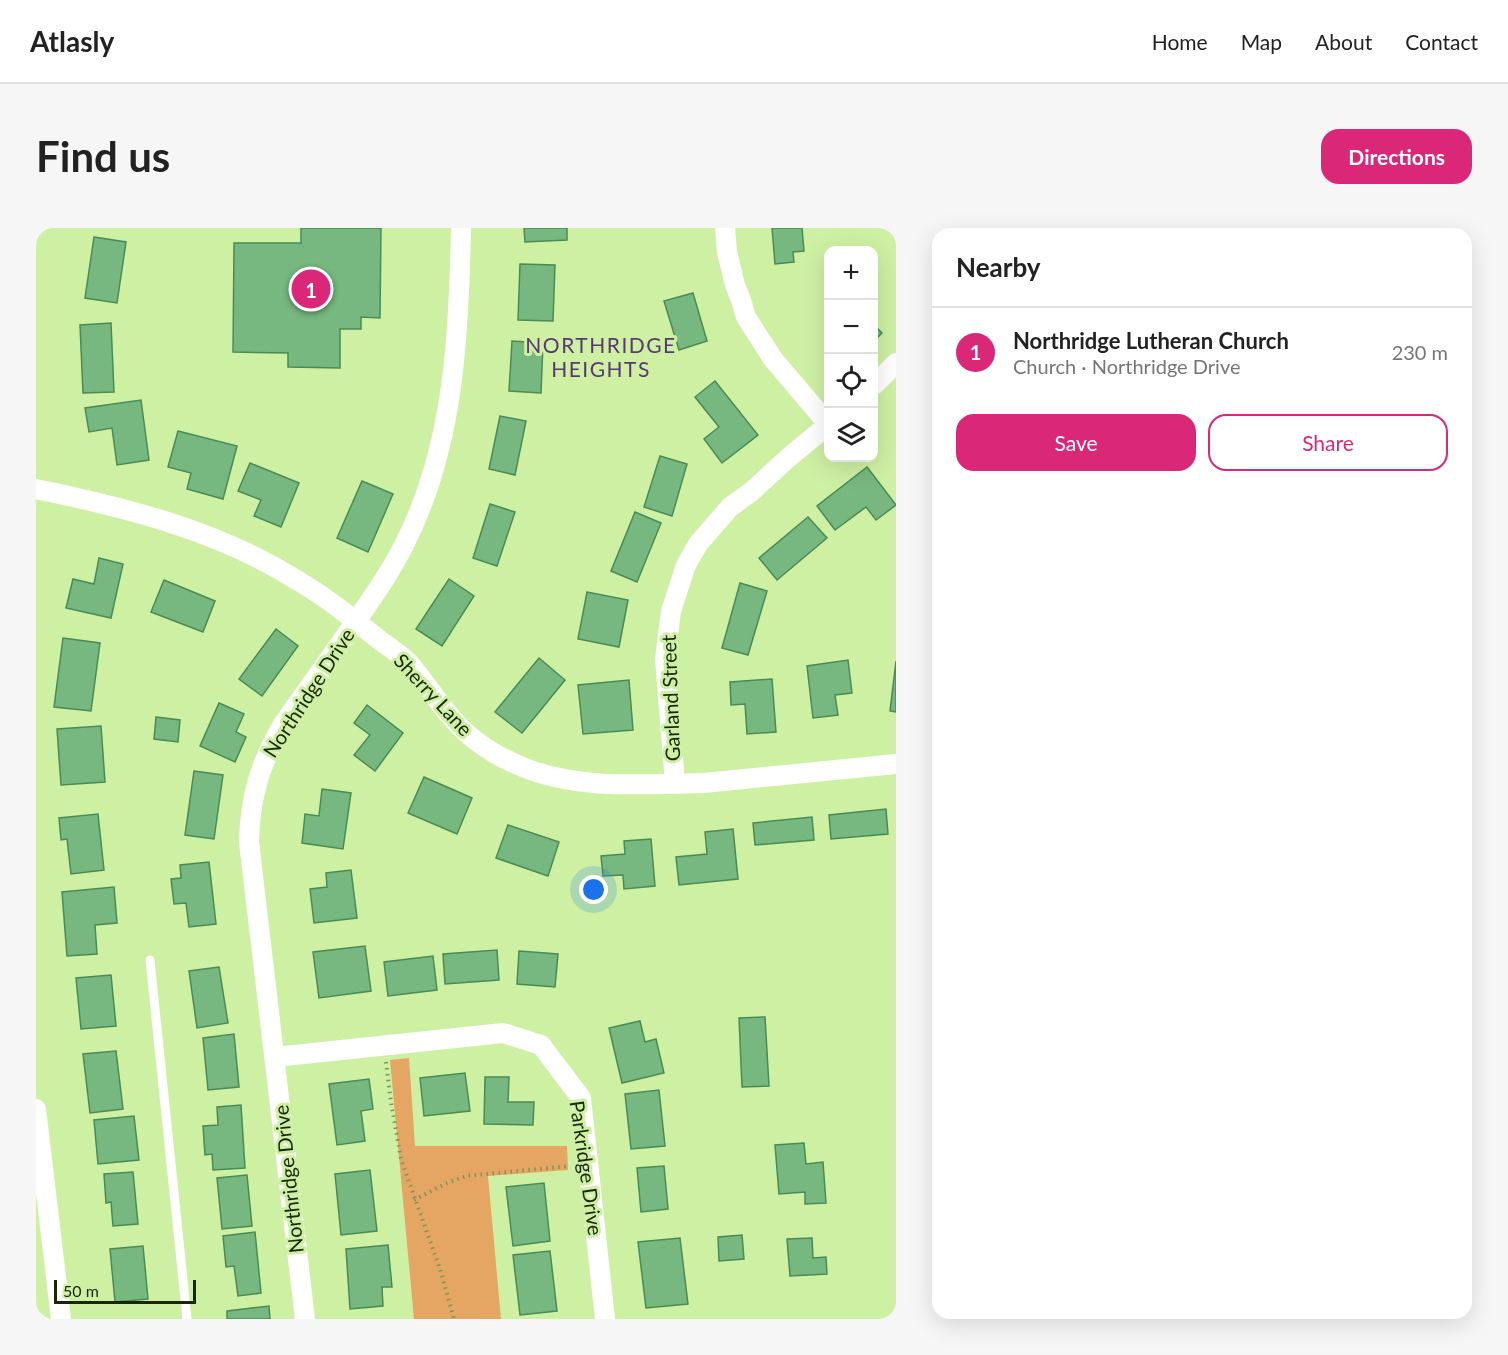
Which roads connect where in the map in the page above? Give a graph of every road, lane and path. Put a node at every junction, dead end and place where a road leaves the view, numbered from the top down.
1 (461, 228) edge
2 (725, 228) edge
3 (896, 363) edge
4 (878, 380) edge
5 (824, 420) edge
6 (824, 428) edge
7 (36, 489) edge
8 (356, 621) junction
9 (896, 765) edge
10 (675, 783) junction
11 (150, 960) dead end
12 (385, 1045) junction
13 (275, 1057) junction
14 (36, 1109) edge
15 (588, 1164) junction
16 (414, 1200) junction
17 (62, 1319) edge
18 (187, 1319) edge
19 (305, 1319) edge
20 (454, 1319) edge
21 (605, 1319) edge

1 - 8 street, Northridge Drive
2 - 5 street
3 - 4 street
6 - 10 street, Garland Street
7 - 8 street, Sherry Lane
8 - 10 street, Sherry Lane
8 - 13 street, Northridge Drive
9 - 10 street, Sherry Lane
11 - 18 lane
12 - 13 street, Parkridge Drive
12 - 15 street, Parkridge Drive
12 - 16 path
13 - 19 street, Northridge Drive
14 - 17 street
15 - 16 path
15 - 21 street, Parkridge Drive
16 - 20 path

